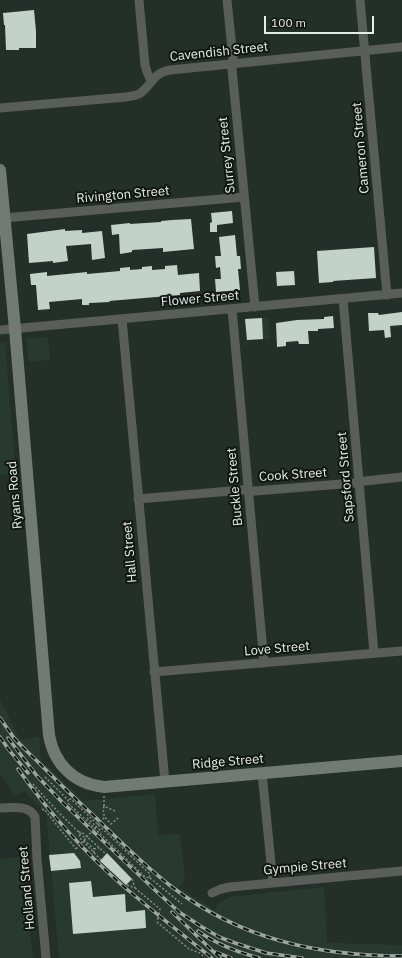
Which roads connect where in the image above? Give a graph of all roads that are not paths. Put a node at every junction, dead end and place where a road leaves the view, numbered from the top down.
1 (139, 0) edge
2 (227, 0) edge
3 (360, 0) edge
4 (402, 47) edge
5 (365, 51) junction
6 (232, 64) junction
7 (151, 81) junction
8 (0, 108) edge
9 (0, 170) edge
10 (244, 197) junction
11 (4, 218) junction
12 (402, 293) edge
13 (387, 294) junction
14 (343, 299) junction
15 (254, 307) junction
16 (232, 309) junction
17 (122, 319) junction
18 (15, 329) junction
19 (0, 330) edge
20 (402, 477) edge
21 (360, 482) junction
22 (249, 490) junction
23 (138, 499) junction
24 (402, 650) edge
25 (374, 653) junction
26 (264, 663) junction
27 (154, 672) junction
28 (402, 761) edge
29 (62, 767) joint
30 (262, 773) junction
31 (164, 782) junction
32 (0, 808) edge
33 (402, 871) edge
34 (274, 883) junction
35 (212, 893) dead end
36 (46, 958) edge

1 - 7 street
2 - 6 street, Surrey Street
3 - 5 street, Cameron Street
4 - 5 street, Cavendish Street
5 - 6 street, Cavendish Street
5 - 13 street, Cameron Street
6 - 7 street, Cavendish Street
6 - 10 street, Surrey Street
7 - 8 street, Cavendish Street
9 - 11 street, Ryans Road
10 - 11 street, Rivington Street
10 - 15 street, Surrey Street
11 - 18 street, Ryans Road
12 - 13 street, Flower Street
13 - 14 street, Flower Street
14 - 15 street, Flower Street
14 - 21 street, Sapsford Street
15 - 16 street, Flower Street
16 - 17 street, Flower Street
16 - 22 street, Buckle Street
17 - 18 street, Flower Street
17 - 23 street, Hall Street
18 - 19 street, Flower Street
18 - 29 street, Ryans Road
20 - 21 street, Cook Street
21 - 22 street, Cook Street
21 - 25 street, Sapsford Street
22 - 23 street, Cook Street
22 - 26 street, Buckle Street
23 - 27 street, Hall Street
24 - 25 street, Love Street
25 - 26 street, Love Street
26 - 27 street, Love Street
27 - 31 street, Hall Street
28 - 30 street, Ridge Street
29 - 31 street, Ridge Street
30 - 31 street, Ridge Street
30 - 34 street
32 - 36 street, Holland Street
33 - 34 street, Gympie Street
34 - 35 street, Gympie Street

